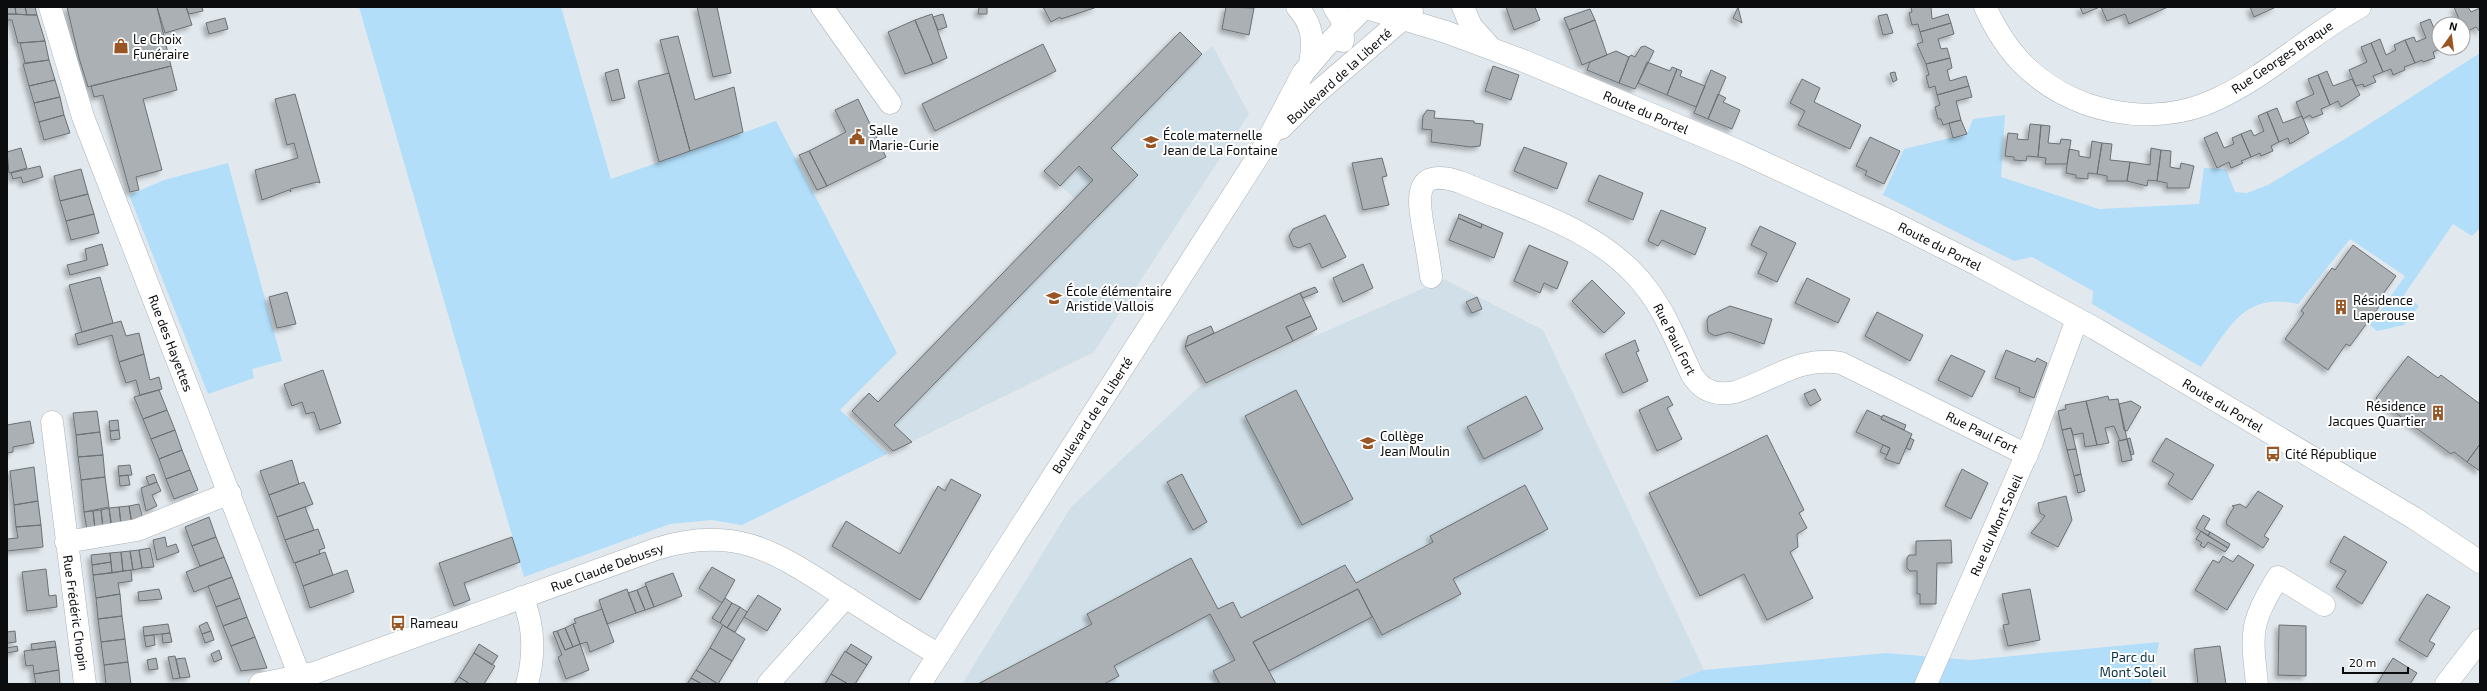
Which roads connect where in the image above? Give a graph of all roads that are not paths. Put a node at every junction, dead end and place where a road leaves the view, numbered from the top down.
1 (50, 7) edge
2 (822, 7) edge
3 (1297, 7) edge
4 (1334, 7) edge
5 (1364, 7) edge
6 (1463, 7) edge
7 (1984, 7) edge
8 (2360, 7) edge
9 (1414, 11) edge
10 (1344, 27) junction
11 (1495, 50) junction
12 (1310, 63) junction
13 (890, 103) dead end
14 (1290, 118) junction
15 (1264, 147) junction
16 (1431, 277) dead end
17 (2077, 319) junction
18 (52, 422) dead end
19 (2027, 455) junction
20 (230, 493) junction
21 (66, 542) junction
22 (2480, 562) edge
23 (522, 597) junction
24 (846, 597) junction
25 (2324, 605) dead end
26 (2480, 640) edge
27 (939, 655) junction
28 (300, 677) junction
29 (85, 684) edge
30 (260, 684) edge
31 (527, 684) edge
32 (768, 684) edge
33 (920, 684) edge
34 (1926, 684) edge
35 (2257, 684) edge
36 (2446, 684) edge

1 - 20 street, Rue des Hayettes
2 - 13 street
3 - 12 street
4 - 10 street
5 - 9 street, Route du Portel
5 - 10 street, Boulevard de la Liberté
6 - 11 street
7 - 8 street, Rue Georges Braque
9 - 11 street, Route du Portel
9 - 14 street, Boulevard de la Liberté
10 - 12 street, Boulevard de la Liberté
10 - 14 street
11 - 17 street, Route du Portel
12 - 15 street, Boulevard de la Liberté
14 - 15 street, Boulevard de la Liberté
15 - 27 street, Boulevard de la Liberté
16 - 19 street, Rue Paul Fort
17 - 19 street, Rue du Mont Soleil
17 - 22 street, Route du Portel
18 - 21 street, Rue Frédéric Chopin
19 - 34 street, Rue du Mont Soleil
20 - 21 street, Rue Frédéric Chopin
20 - 28 street, Rue des Hayettes
21 - 29 street, Rue Frédéric Chopin
23 - 24 street, Rue Claude Debussy
23 - 28 street, Rue Claude Debussy
23 - 31 street
24 - 27 street, Rue Claude Debussy
24 - 32 street
25 - 35 street
26 - 36 street
27 - 33 street, Boulevard de la Liberté
28 - 30 street, Rue Claude Debussy

